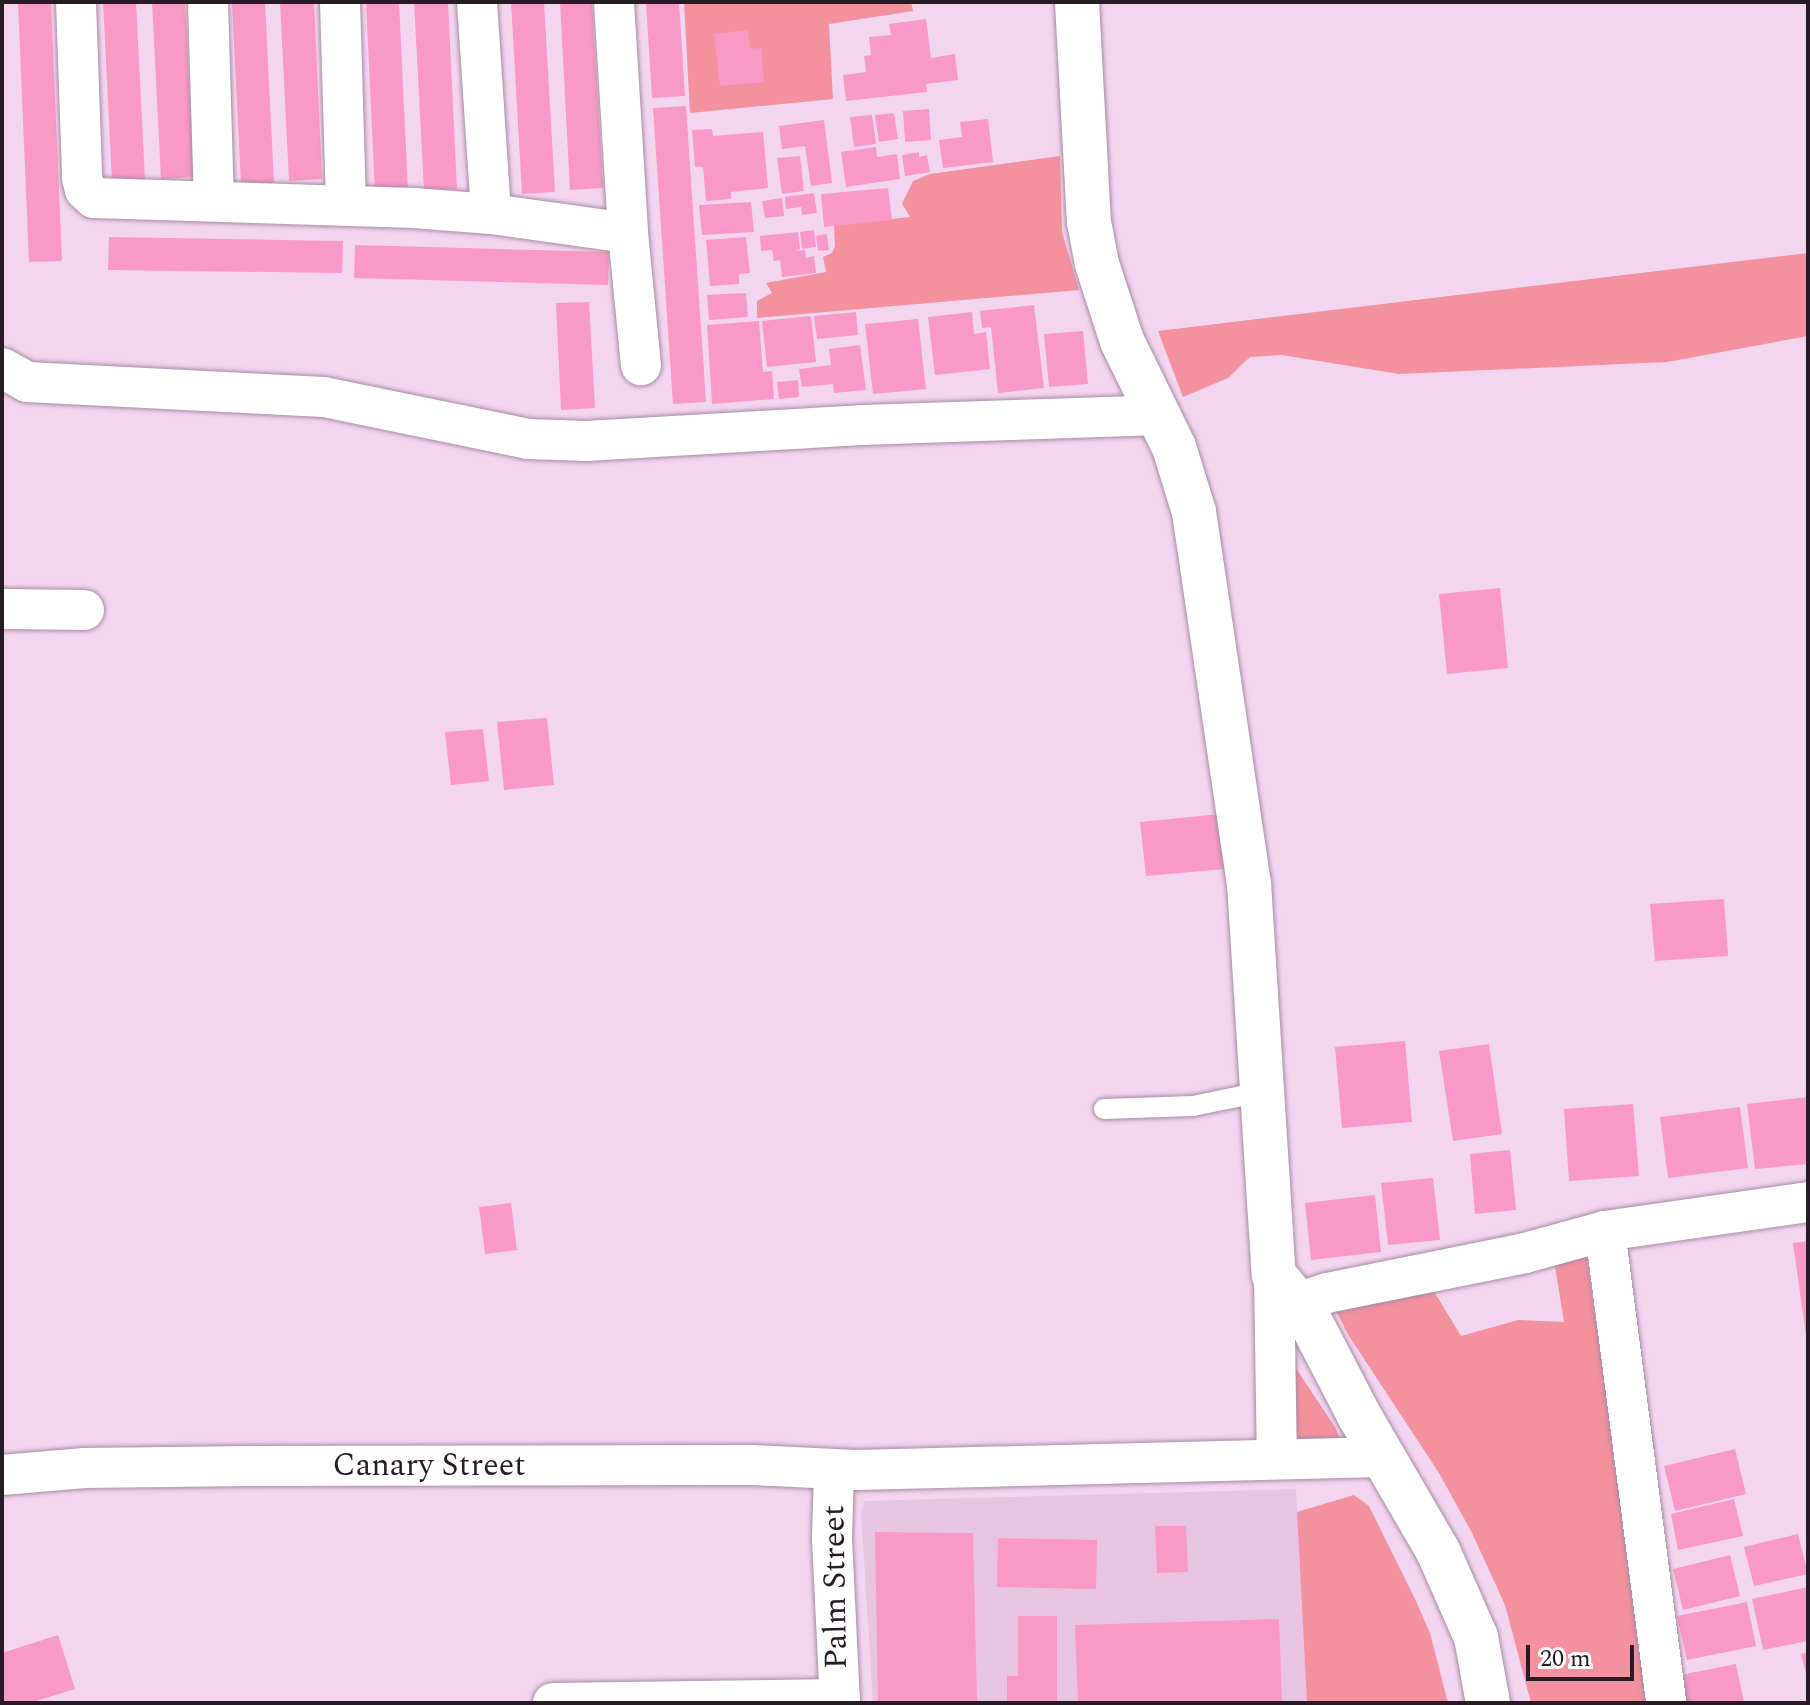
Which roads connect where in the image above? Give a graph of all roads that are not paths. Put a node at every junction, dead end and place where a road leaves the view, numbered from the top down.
1 (76, 2) edge
2 (208, 2) edge
3 (340, 2) edge
4 (477, 2) edge
5 (614, 2) edge
6 (1077, 2) edge
7 (214, 201) junction
8 (346, 204) junction
9 (491, 214) junction
10 (628, 233) junction
11 (641, 365) dead end
12 (5, 385) edge
13 (1160, 415) junction
14 (2, 609) edge
15 (84, 610) dead end
16 (1261, 1092) junction
17 (1104, 1109) dead end
18 (1808, 1202) edge
19 (1605, 1231) junction
20 (1286, 1289) junction
21 (1382, 1457) junction
22 (1277, 1459) junction
23 (845, 1470) junction
24 (2, 1475) edge
25 (840, 1701) edge
26 (553, 1703) edge
27 (1488, 1703) edge
28 (1666, 1703) edge

1 - 7 street
2 - 7 street
3 - 8 street
4 - 9 street
5 - 10 street
6 - 13 street
7 - 8 street
8 - 9 street
9 - 10 street
10 - 11 street
12 - 13 street
13 - 16 street
14 - 15 street
16 - 17 lane
16 - 20 street
18 - 19 street
19 - 20 street
19 - 28 street
20 - 21 street
20 - 22 street
21 - 22 street, Canary Street
21 - 27 street
22 - 23 street, Canary Street
23 - 24 street, Canary Street
23 - 25 street, Palm Street
25 - 26 street

